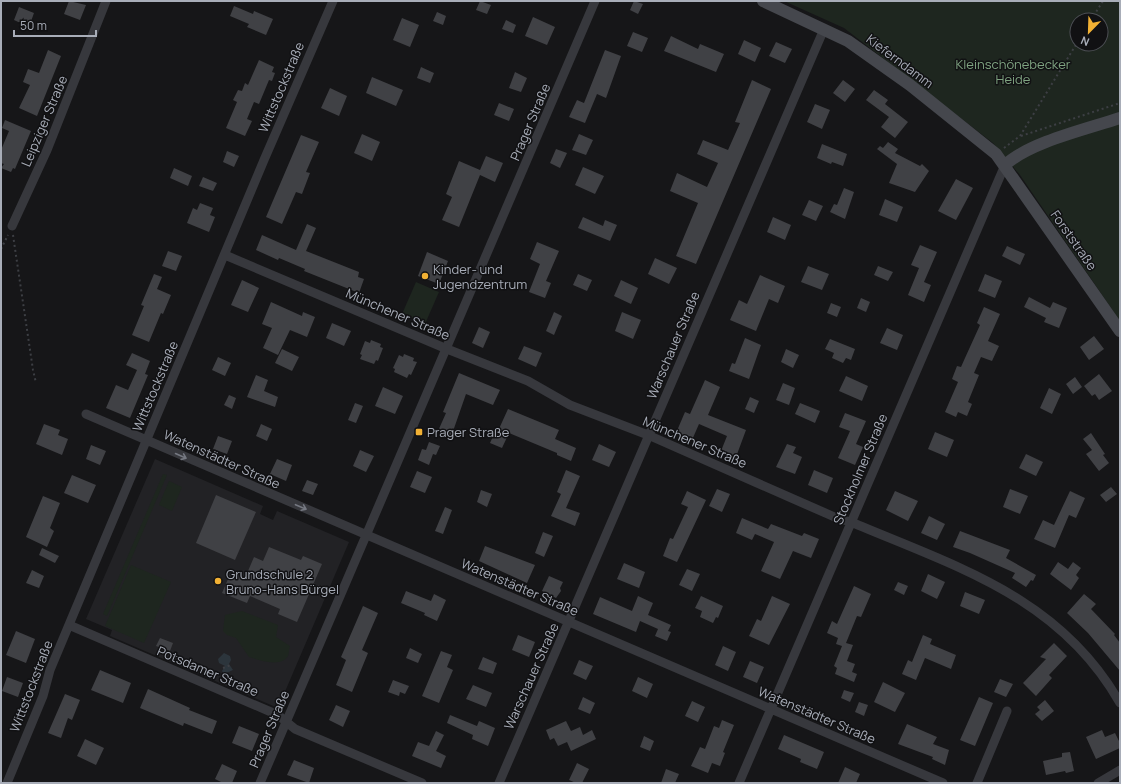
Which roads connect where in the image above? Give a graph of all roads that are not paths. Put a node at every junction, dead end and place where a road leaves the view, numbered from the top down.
1 (106, 1) edge
2 (333, 1) edge
3 (595, 1) edge
4 (764, 1) edge
5 (824, 28) junction
6 (1120, 118) edge
7 (1005, 165) junction
8 (12, 226) road end
9 (225, 255) junction
10 (1120, 331) edge
11 (447, 349) junction
12 (86, 414) dead end
13 (648, 435) junction
14 (146, 440) junction
15 (851, 522) junction
16 (366, 535) junction
17 (569, 622) junction
18 (69, 625) junction
19 (1120, 703) edge
20 (770, 709) junction
21 (1007, 711) dead end
22 (286, 722) junction
23 (1120, 770) edge
24 (7, 783) edge
25 (260, 783) edge
26 (422, 783) edge
27 (499, 783) edge
28 (739, 783) edge
29 (943, 783) edge
30 (977, 783) edge
31 (1098, 783) edge

1 - 8 street, Leipziger Straße
2 - 9 street, Wittstockstraße
3 - 11 street, Prager Straße
4 - 5 street, Kieferndamm
5 - 7 street, Kieferndamm
5 - 13 street, Warschauer Straße
6 - 7 street
7 - 10 street, Forststraße
7 - 15 street, Stockholmer Straße
9 - 11 street, Münchener Straße
9 - 14 street, Wittstockstraße
11 - 13 street, Münchener Straße
11 - 16 street, Prager Straße
12 - 14 street, Watenstädter Straße
13 - 15 street, Münchener Straße
13 - 17 street, Warschauer Straße
14 -> 16 street, Watenstädter Straße
14 - 18 street, Wittstockstraße
15 - 19 street, Münchener Straße
15 - 20 street, Stockholmer Straße
16 - 17 street, Watenstädter Straße
16 - 22 street, Prager Straße
17 - 20 street, Watenstädter Straße
17 - 27 street, Warschauer Straße
18 - 22 street, Potsdamer Straße
18 - 24 street, Wittstockstraße
20 - 28 street, Stockholmer Straße
20 - 29 street, Watenstädter Straße
21 - 30 street
22 - 25 street, Prager Straße
22 - 26 street, Potsdamer Straße
23 - 31 street

